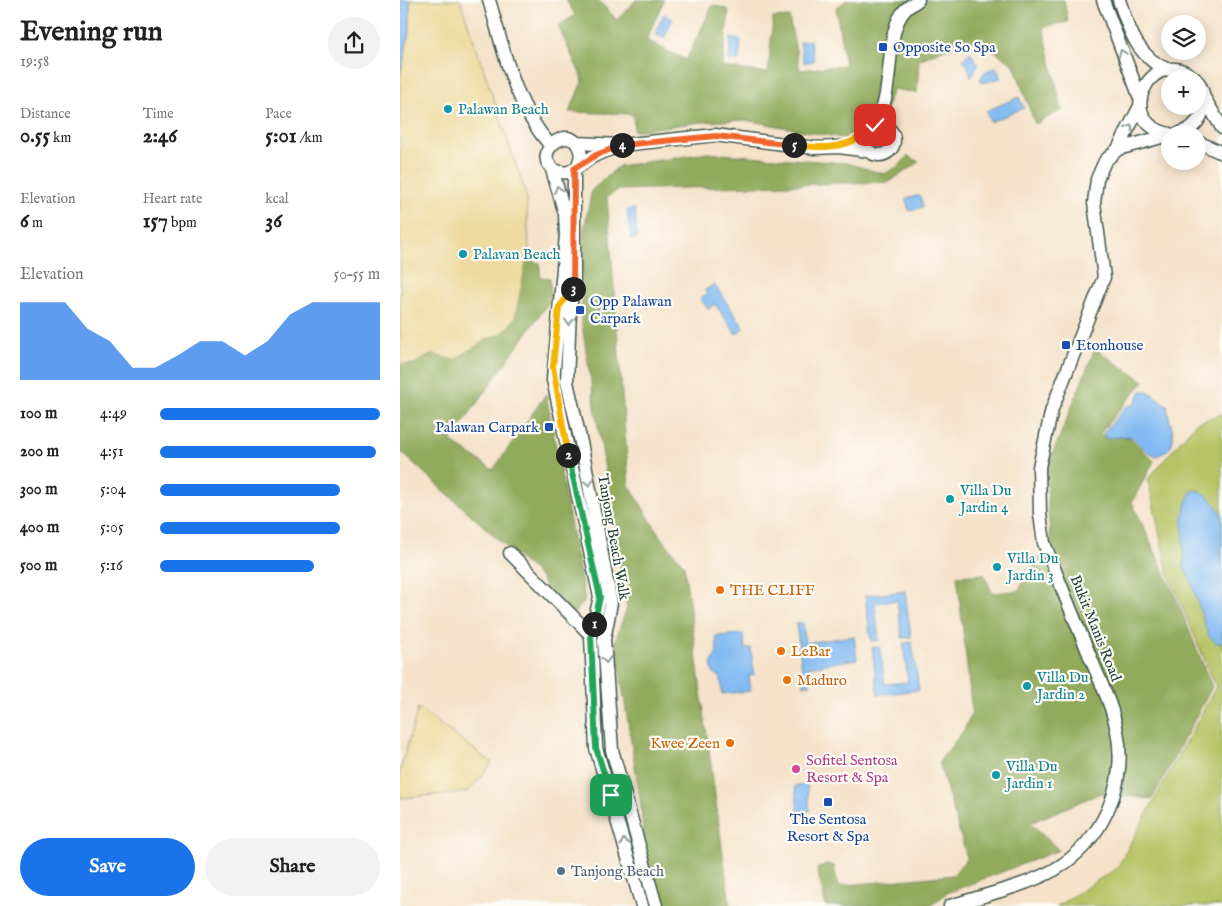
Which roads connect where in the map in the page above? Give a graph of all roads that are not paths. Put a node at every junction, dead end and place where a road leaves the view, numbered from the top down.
1 (489, 0) edge
2 (918, 0) edge
3 (1103, 0) edge
4 (1119, 0) edge
5 (1169, 70) edge
6 (1161, 71) edge
7 (1206, 100) edge
8 (1140, 102) junction
9 (884, 106) junction
10 (875, 125) junction
11 (889, 128) junction
12 (1222, 128) edge
13 (1161, 132) edge
14 (864, 134) junction
15 (1161, 136) edge
16 (576, 142) junction
17 (621, 145) junction
18 (550, 146) junction
19 (1206, 146) edge
20 (838, 147) junction
21 (1118, 149) junction
22 (868, 151) junction
23 (1222, 153) edge
24 (551, 166) junction
25 (576, 167) junction
26 (573, 289) junction
27 (559, 307) junction
28 (510, 553) dead end
29 (591, 635) junction
30 (624, 790) junction
31 (611, 795) junction
32 (642, 906) edge
33 (656, 906) edge
34 (950, 906) edge

1 - 18 street
2 - 9 street
8 -> 3 street
4 - 5 street
6 - 8 street
7 - 12 street
8 - 13 street
21 -> 8 street
9 - 10 street
9 - 11 street
10 - 11 street
10 - 14 street
11 - 22 street
14 - 20 street
14 - 22 street
15 - 21 street
16 - 17 street
16 - 18 street
16 - 25 street
17 - 20 street
17 - 25 street
18 - 24 street
19 - 23 street
20 - 22 street
21 - 34 street, Bukit Manis Road
24 - 25 street
27 -> 24 street, Tanjong Beach Walk
25 - 26 street, Tanjong Beach Walk
26 - 27 street
26 -> 30 street, Tanjong Beach Walk
27 - 29 street, Tanjong Beach Walk
28 - 29 street
29 - 31 street, Tanjong Beach Walk
30 - 31 street
30 - 33 street, Tanjong Beach Walk
32 -> 31 street, Tanjong Beach Walk

